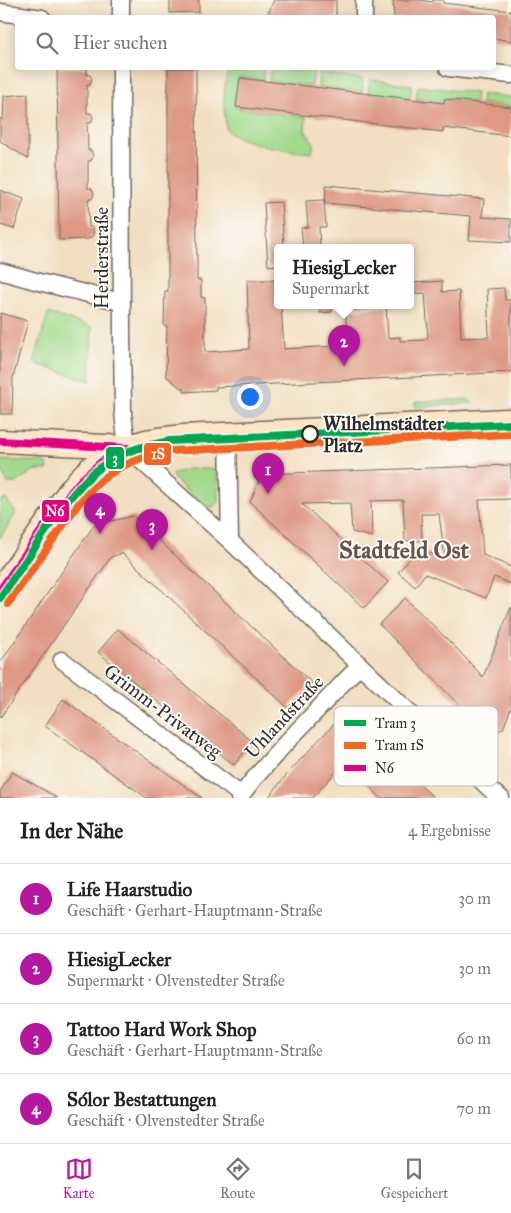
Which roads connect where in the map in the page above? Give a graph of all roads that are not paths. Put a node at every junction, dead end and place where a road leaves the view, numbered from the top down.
1 (120, 0) edge
2 (364, 0) edge
3 (0, 12) edge
4 (21, 15) edge
5 (121, 15) edge
6 (364, 15) edge
7 (121, 70) edge
8 (466, 70) edge
9 (511, 75) edge
10 (0, 271) edge
11 (121, 302) junction
12 (510, 419) edge
13 (228, 434) junction
14 (0, 441) edge
15 (126, 448) junction
16 (230, 541) junction
17 (0, 590) edge
18 (62, 660) dead end
19 (360, 665) junction
20 (403, 706) edge
21 (488, 786) edge
22 (240, 796) edge
23 (501, 798) edge

1 - 5 street
2 - 6 street
3 - 4 street
7 - 11 street, Herderstraße
8 - 9 street
10 - 11 street
11 - 15 street, Herderstraße
12 - 13 street
13 - 15 street
13 - 16 street
14 - 15 street
15 - 16 street
15 - 17 street
16 - 19 street
18 - 22 street, Grimm-Privatweg
19 - 20 street
19 - 22 street, Uhlandstraße
21 - 23 street

